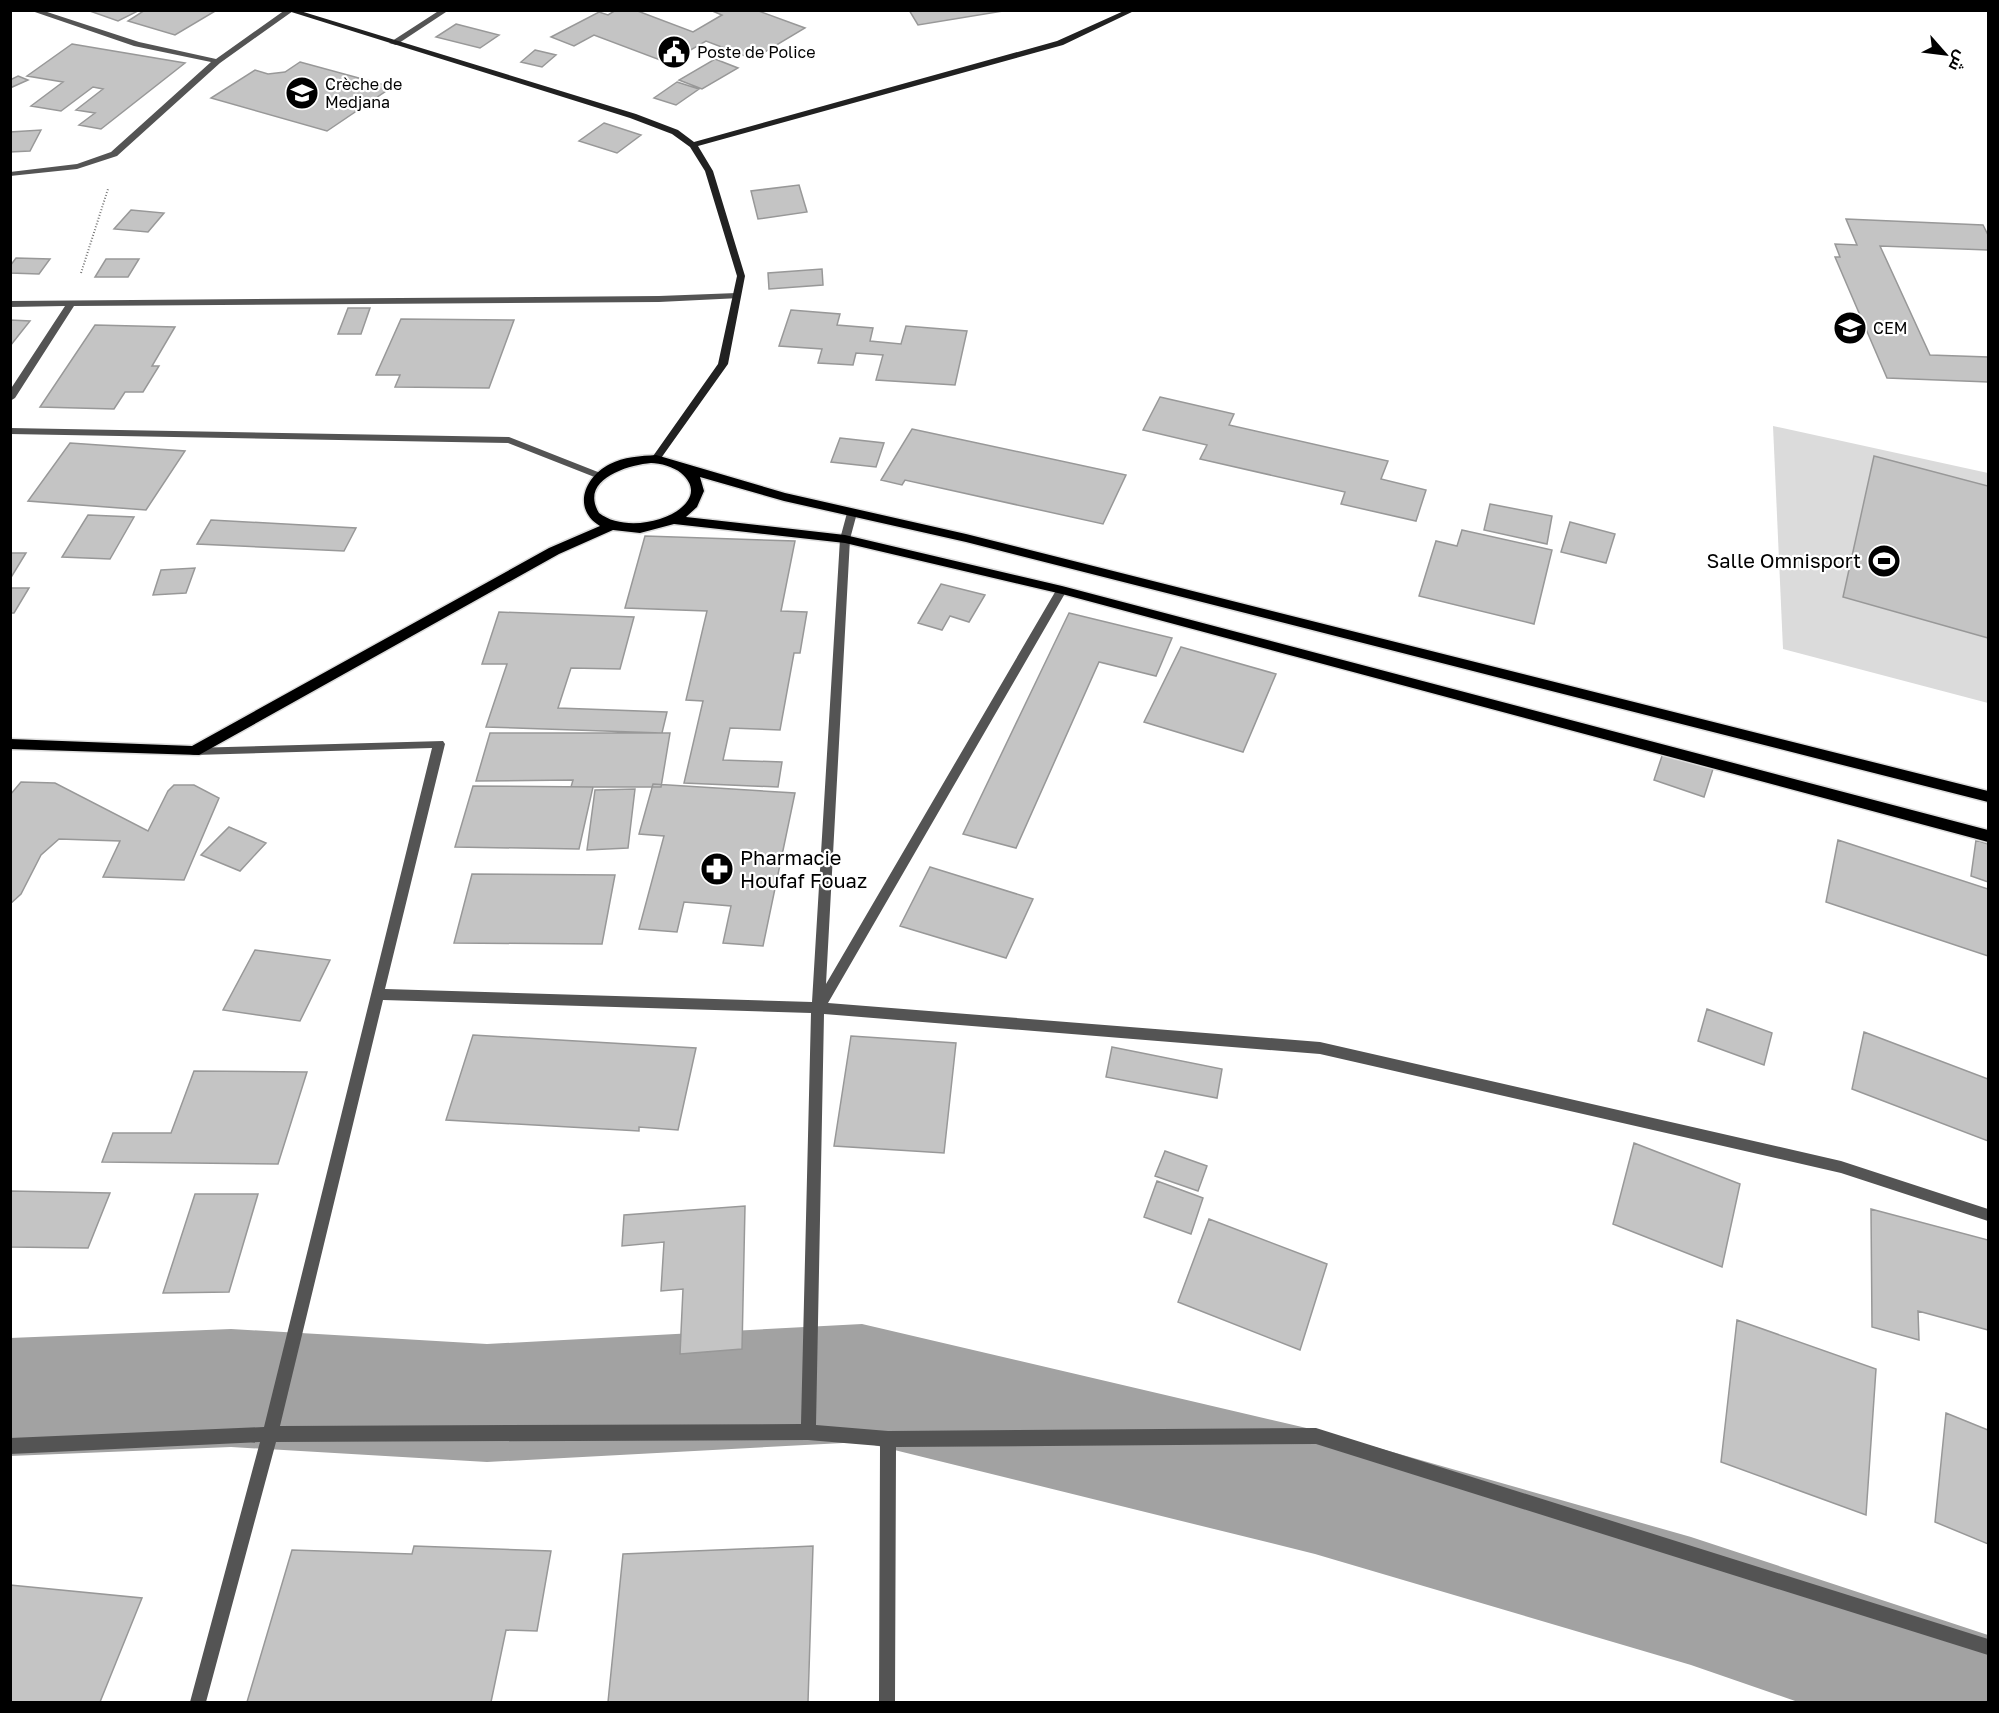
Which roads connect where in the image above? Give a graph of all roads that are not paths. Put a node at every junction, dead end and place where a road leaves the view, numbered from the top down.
1 (32, 10) edge
2 (446, 10) edge
3 (1133, 10) edge
4 (288, 11) edge
5 (393, 43) junction
6 (217, 61) junction
7 (693, 145) junction
8 (10, 174) edge
9 (737, 296) junction
10 (10, 304) edge
11 (70, 305) junction
12 (10, 398) edge
13 (10, 431) edge
14 (656, 459) junction
15 (687, 469) junction
16 (600, 476) junction
17 (852, 513) junction
18 (676, 520) junction
19 (612, 526) junction
20 (845, 539) junction
21 (1062, 590) junction
22 (10, 744) edge
23 (194, 751) junction
24 (1989, 797) edge
25 (1989, 836) edge
26 (378, 994) junction
27 (818, 1008) junction
28 (1989, 1215) edge
29 (808, 1432) junction
30 (270, 1434) junction
31 (888, 1438) junction
32 (10, 1446) edge
33 (1989, 1647) edge
34 (198, 1702) edge
35 (887, 1702) edge

1 - 6 street
2 - 5 street
3 - 7 main road
4 - 5 main road
4 - 6 street
5 - 7 main road
6 - 8 street
7 - 9 main road
9 - 11 street
9 - 14 main road
10 - 11 street
11 - 12 street
13 - 16 street
14 - 15 main road
14 - 16 main road
15 - 17 main road
15 - 18 main road
16 - 19 main road
17 - 20 street
17 - 24 main road
18 - 19 main road
18 - 20 main road
19 - 23 main road
20 - 21 main road
20 - 27 street
21 - 25 main road
21 - 27 street
22 - 23 main road
23 - 26 street
26 - 27 street
26 - 30 street
27 - 28 street
27 - 29 street
29 - 30 street
29 - 31 street
30 - 32 street
30 - 34 street
31 - 33 street
31 - 35 street

